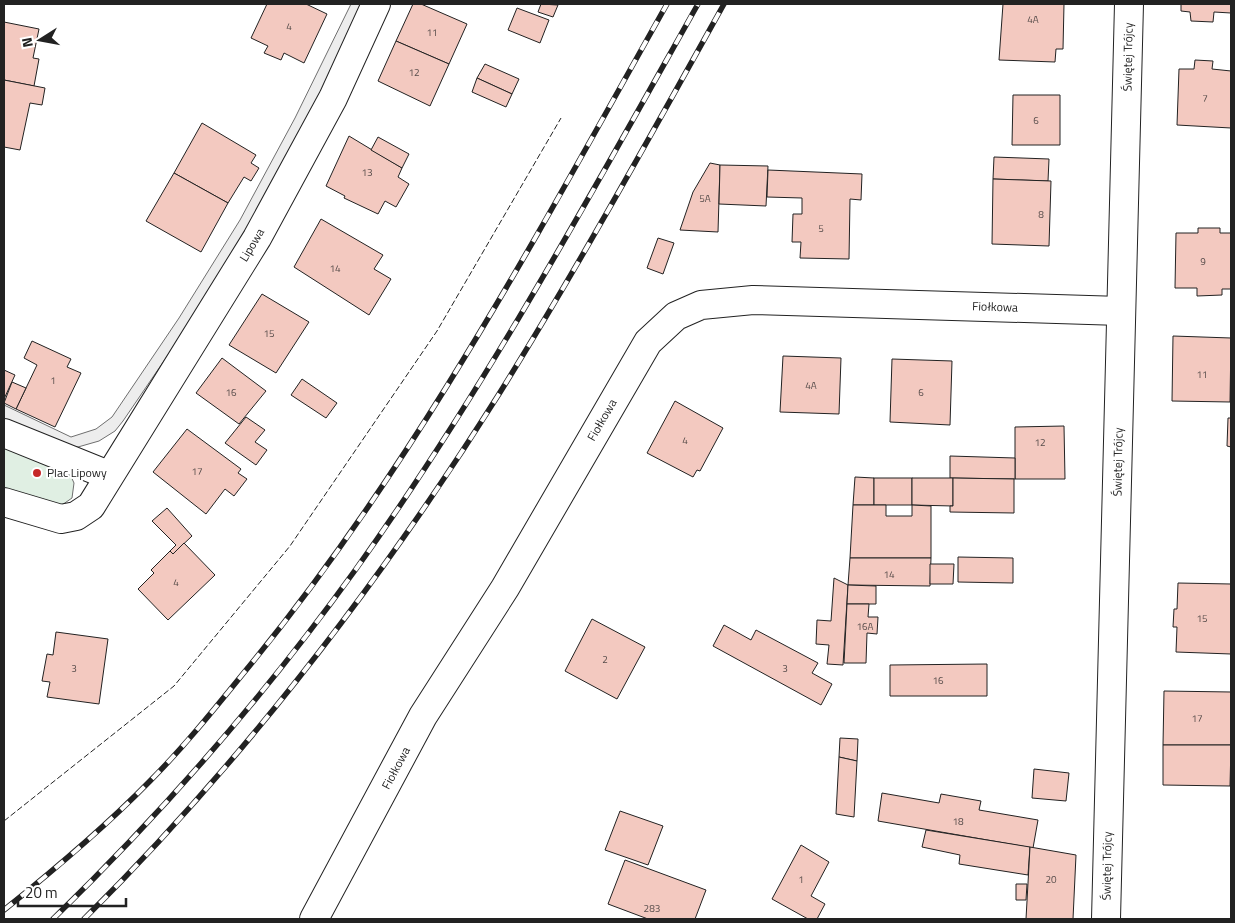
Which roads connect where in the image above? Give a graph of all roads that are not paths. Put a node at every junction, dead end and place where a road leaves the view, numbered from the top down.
1 (376, 4) edge
2 (1129, 4) edge
3 (1121, 311) junction
4 (4, 433) edge
5 (108, 475) junction
6 (4, 502) edge
7 (314, 919) edge
8 (1106, 919) edge

1 - 5 street, Lipowa
2 - 3 street, Świętej Trójcy
3 - 7 street, Fiołkowa
3 - 8 street, Świętej Trójcy
4 - 5 street
5 - 6 street

